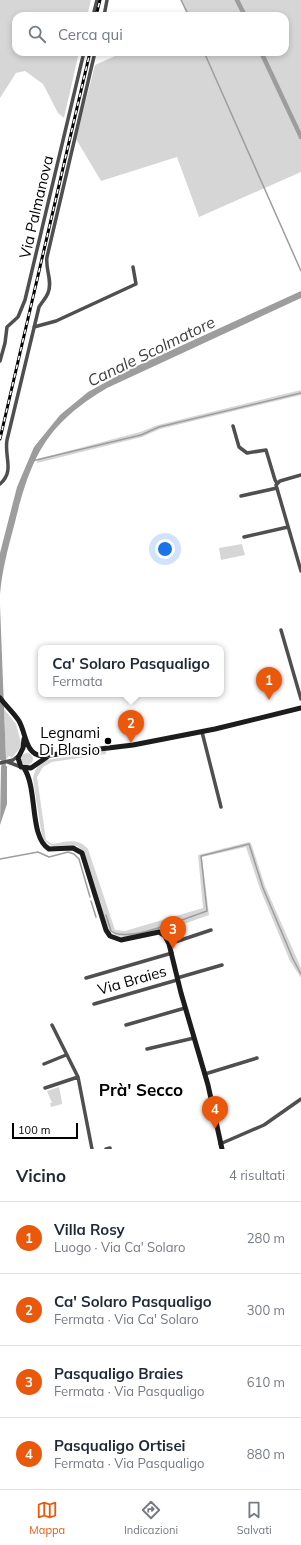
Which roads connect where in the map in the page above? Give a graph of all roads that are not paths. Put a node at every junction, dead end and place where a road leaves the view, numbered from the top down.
1 (97, 0) edge
2 (107, 0) edge
3 (94, 12) edge
4 (105, 12) edge
5 (83, 56) edge
6 (94, 56) edge
7 (133, 267) dead end
8 (34, 327) junction
9 (0, 362) edge
10 (233, 426) dead end
11 (301, 475) edge
12 (277, 483) junction
13 (0, 484) edge
14 (277, 488) junction
15 (241, 496) dead end
16 (288, 527) junction
17 (244, 536) dead end
18 (301, 571) edge
19 (281, 630) dead end
20 (0, 698) edge
21 (301, 699) edge
22 (301, 708) edge
23 (202, 732) junction
24 (24, 736) junction
25 (31, 750) junction
26 (20, 754) junction
27 (36, 755) junction
28 (52, 756) junction
29 (7, 762) junction
30 (0, 763) edge
31 (35, 765) junction
32 (23, 767) junction
33 (31, 781) junction
34 (221, 806) dead end
35 (211, 930) dead end
36 (169, 944) junction
37 (172, 954) junction
38 (222, 965) dead end
39 (86, 978) dead end
40 (177, 979) junction
41 (94, 1004) dead end
42 (185, 1008) junction
43 (52, 1025) dead end
44 (126, 1025) dead end
45 (194, 1038) junction
46 (147, 1049) dead end
47 (66, 1055) junction
48 (257, 1058) dead end
49 (44, 1064) dead end
50 (205, 1074) junction
51 (78, 1077) junction
52 (45, 1088) dead end
53 (301, 1099) edge
54 (221, 1146) edge
55 (92, 1149) edge

1 - 3 street
2 - 4 street
5 - 9 street, Via Palmanova
6 - 8 street
7 - 8 street
8 - 13 street
10 - 12 street
11 - 12 street
12 - 14 street
14 - 15 street
14 - 16 street
16 - 17 street
16 - 18 street
19 - 21 street
20 - 24 street
22 - 23 street
23 - 28 street
23 - 34 street
24 - 25 street
24 - 26 street
25 - 26 street
25 - 27 street
26 - 29 street
26 - 32 street
27 - 28 street
27 - 31 street
28 - 31 street
29 - 30 street
29 - 32 street
31 - 32 street
31 - 33 street
32 - 33 street
33 - 36 street
35 - 36 street
36 - 37 street
37 - 39 street
37 - 40 street
38 - 40 street, Via Braies
40 - 41 street, Via Braies
40 - 42 street
42 - 44 street
42 - 45 street
43 - 47 street
45 - 46 street
45 - 50 street
47 - 49 street
47 - 51 street
48 - 50 street
50 - 54 street
51 - 52 street
51 - 55 street
53 - 54 street

